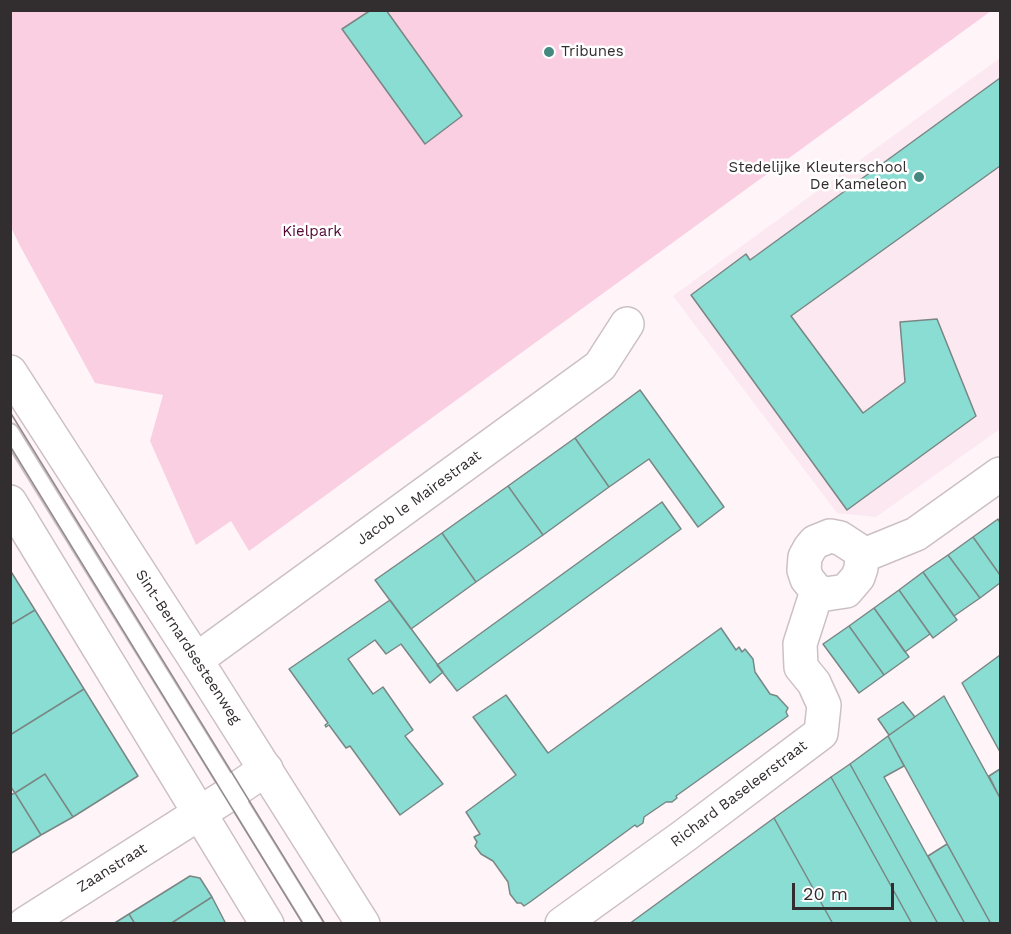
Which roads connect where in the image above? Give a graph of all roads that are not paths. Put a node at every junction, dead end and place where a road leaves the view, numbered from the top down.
1 (627, 324) dead end
2 (10, 372) edge
3 (10, 432) edge
4 (1000, 474) edge
5 (10, 502) edge
6 (861, 556) junction
7 (817, 591) junction
8 (196, 660) junction
9 (266, 769) junction
10 (233, 792) junction
11 (200, 813) junction
12 (25, 924) edge
13 (267, 924) edge
14 (314, 924) edge
15 (363, 924) edge
16 (562, 924) edge

1 - 8 street, Jacob le Mairestraat
2 - 8 street, Sint-Bernardsesteenweg
3 - 10 lane
4 - 6 street
5 - 11 street
6 - 7 street
6 - 7 street
7 - 16 street, Richard Baseleerstraat
8 - 9 street, Sint-Bernardsesteenweg
9 - 10 street, Zaanstraat
9 - 15 street, Sint-Bernardsesteenweg
10 - 11 street, Zaanstraat
10 - 14 lane
11 - 12 street, Zaanstraat
11 - 13 street

